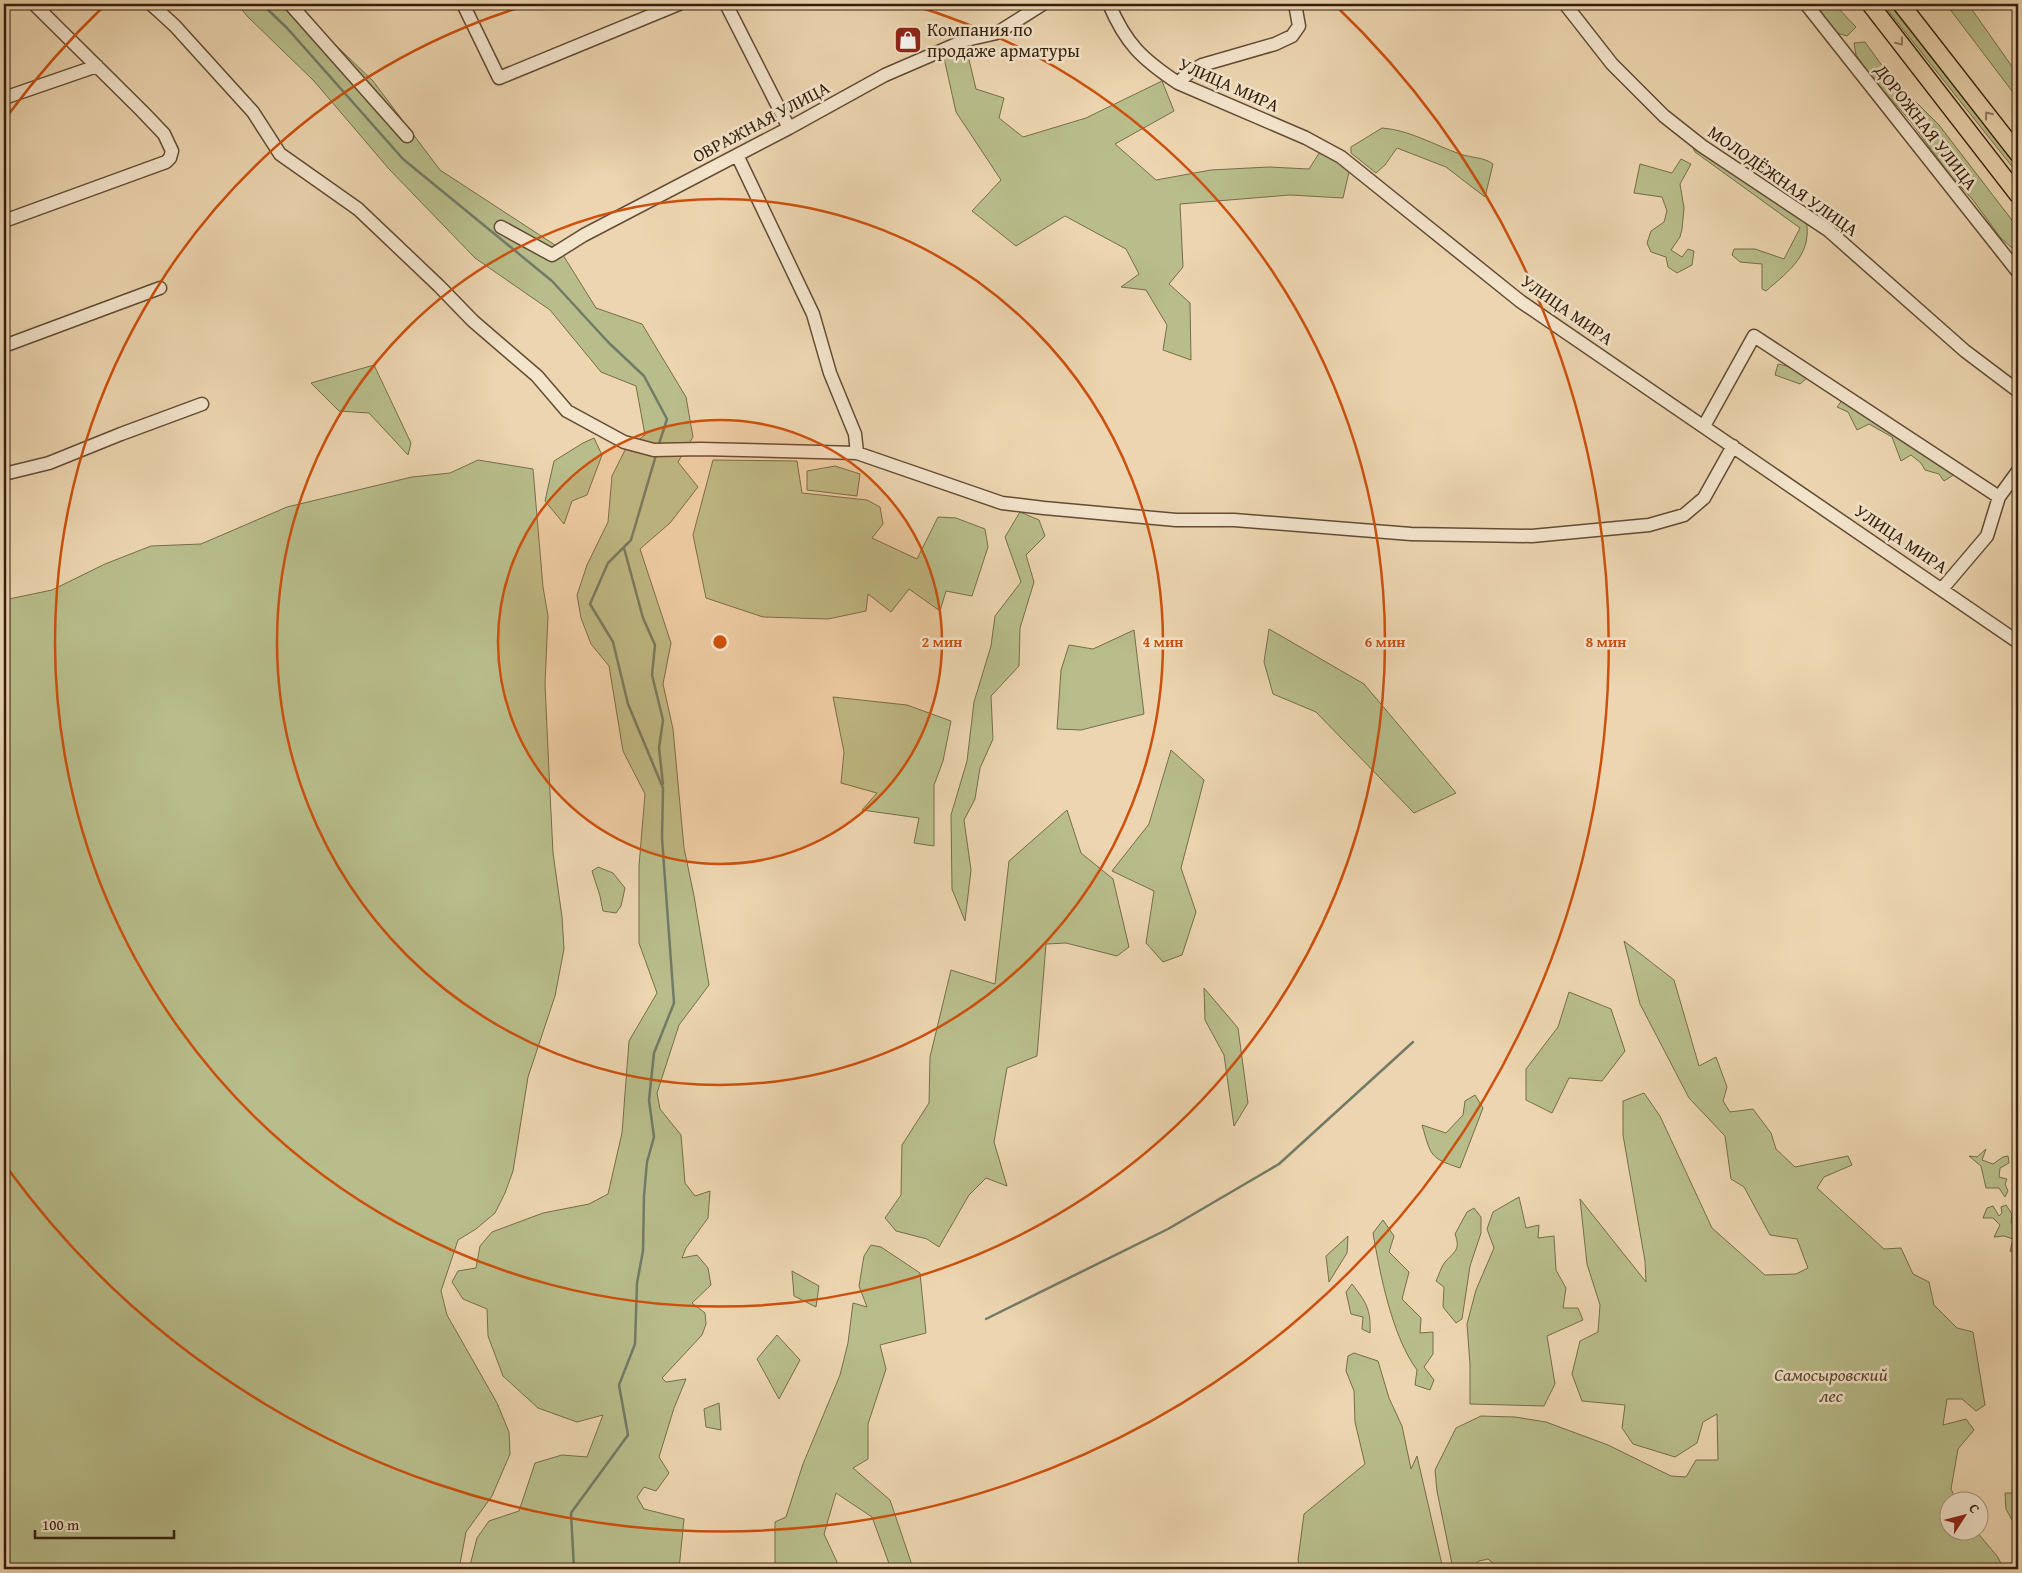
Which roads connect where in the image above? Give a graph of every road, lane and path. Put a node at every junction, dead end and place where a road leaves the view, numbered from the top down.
1 (34, 4) edge
2 (151, 4) edge
3 (290, 4) edge
4 (462, 4) edge
5 (679, 4) edge
6 (726, 4) edge
7 (1043, 4) edge
8 (1109, 4) edge
9 (1294, 4) edge
10 (1565, 4) edge
11 (1806, 4) edge
12 (1870, 4) edge
13 (1901, 4) edge
14 (97, 66) junction
15 (1178, 83) junction
16 (4, 98) edge
17 (789, 128) junction
18 (407, 136) dead end
19 (2018, 154) edge
20 (737, 156) junction
21 (2018, 195) edge
22 (4, 221) edge
23 (501, 227) dead end
24 (2018, 272) edge
25 (160, 288) dead end
26 (4, 346) edge
27 (2018, 391) edge
28 (202, 404) dead end
29 (1704, 426) junction
30 (1733, 446) junction
31 (857, 454) junction
32 (2018, 471) edge
33 (4, 474) edge
34 (1999, 497) junction
35 (1942, 589) junction
36 (2018, 642) edge

1 - 14 street
2 - 31 street
3 - 18 street
4 - 5 street
6 - 17 street
7 - 17 street, ОВРАЖНАЯ УЛИЦА
8 - 15 street, УЛИЦА МИРА
9 - 15 street
10 - 27 street, МОЛОДЁЖНАЯ УЛИЦА
11 - 24 street, ДОРОЖНАЯ УЛИЦА
12 -> 21 main road
19 -> 13 main road
14 - 16 street
14 - 22 street
15 - 29 street, УЛИЦА МИРА
17 - 20 street, ОВРАЖНАЯ УЛИЦА
20 - 23 street, ОВРАЖНАЯ УЛИЦА
20 - 31 street
25 - 26 street
28 - 33 street
29 - 30 street, УЛИЦА МИРА
29 - 34 street
30 - 31 street
30 - 35 street, УЛИЦА МИРА
32 - 34 street
34 - 35 street
35 - 36 street, УЛИЦА МИРА

